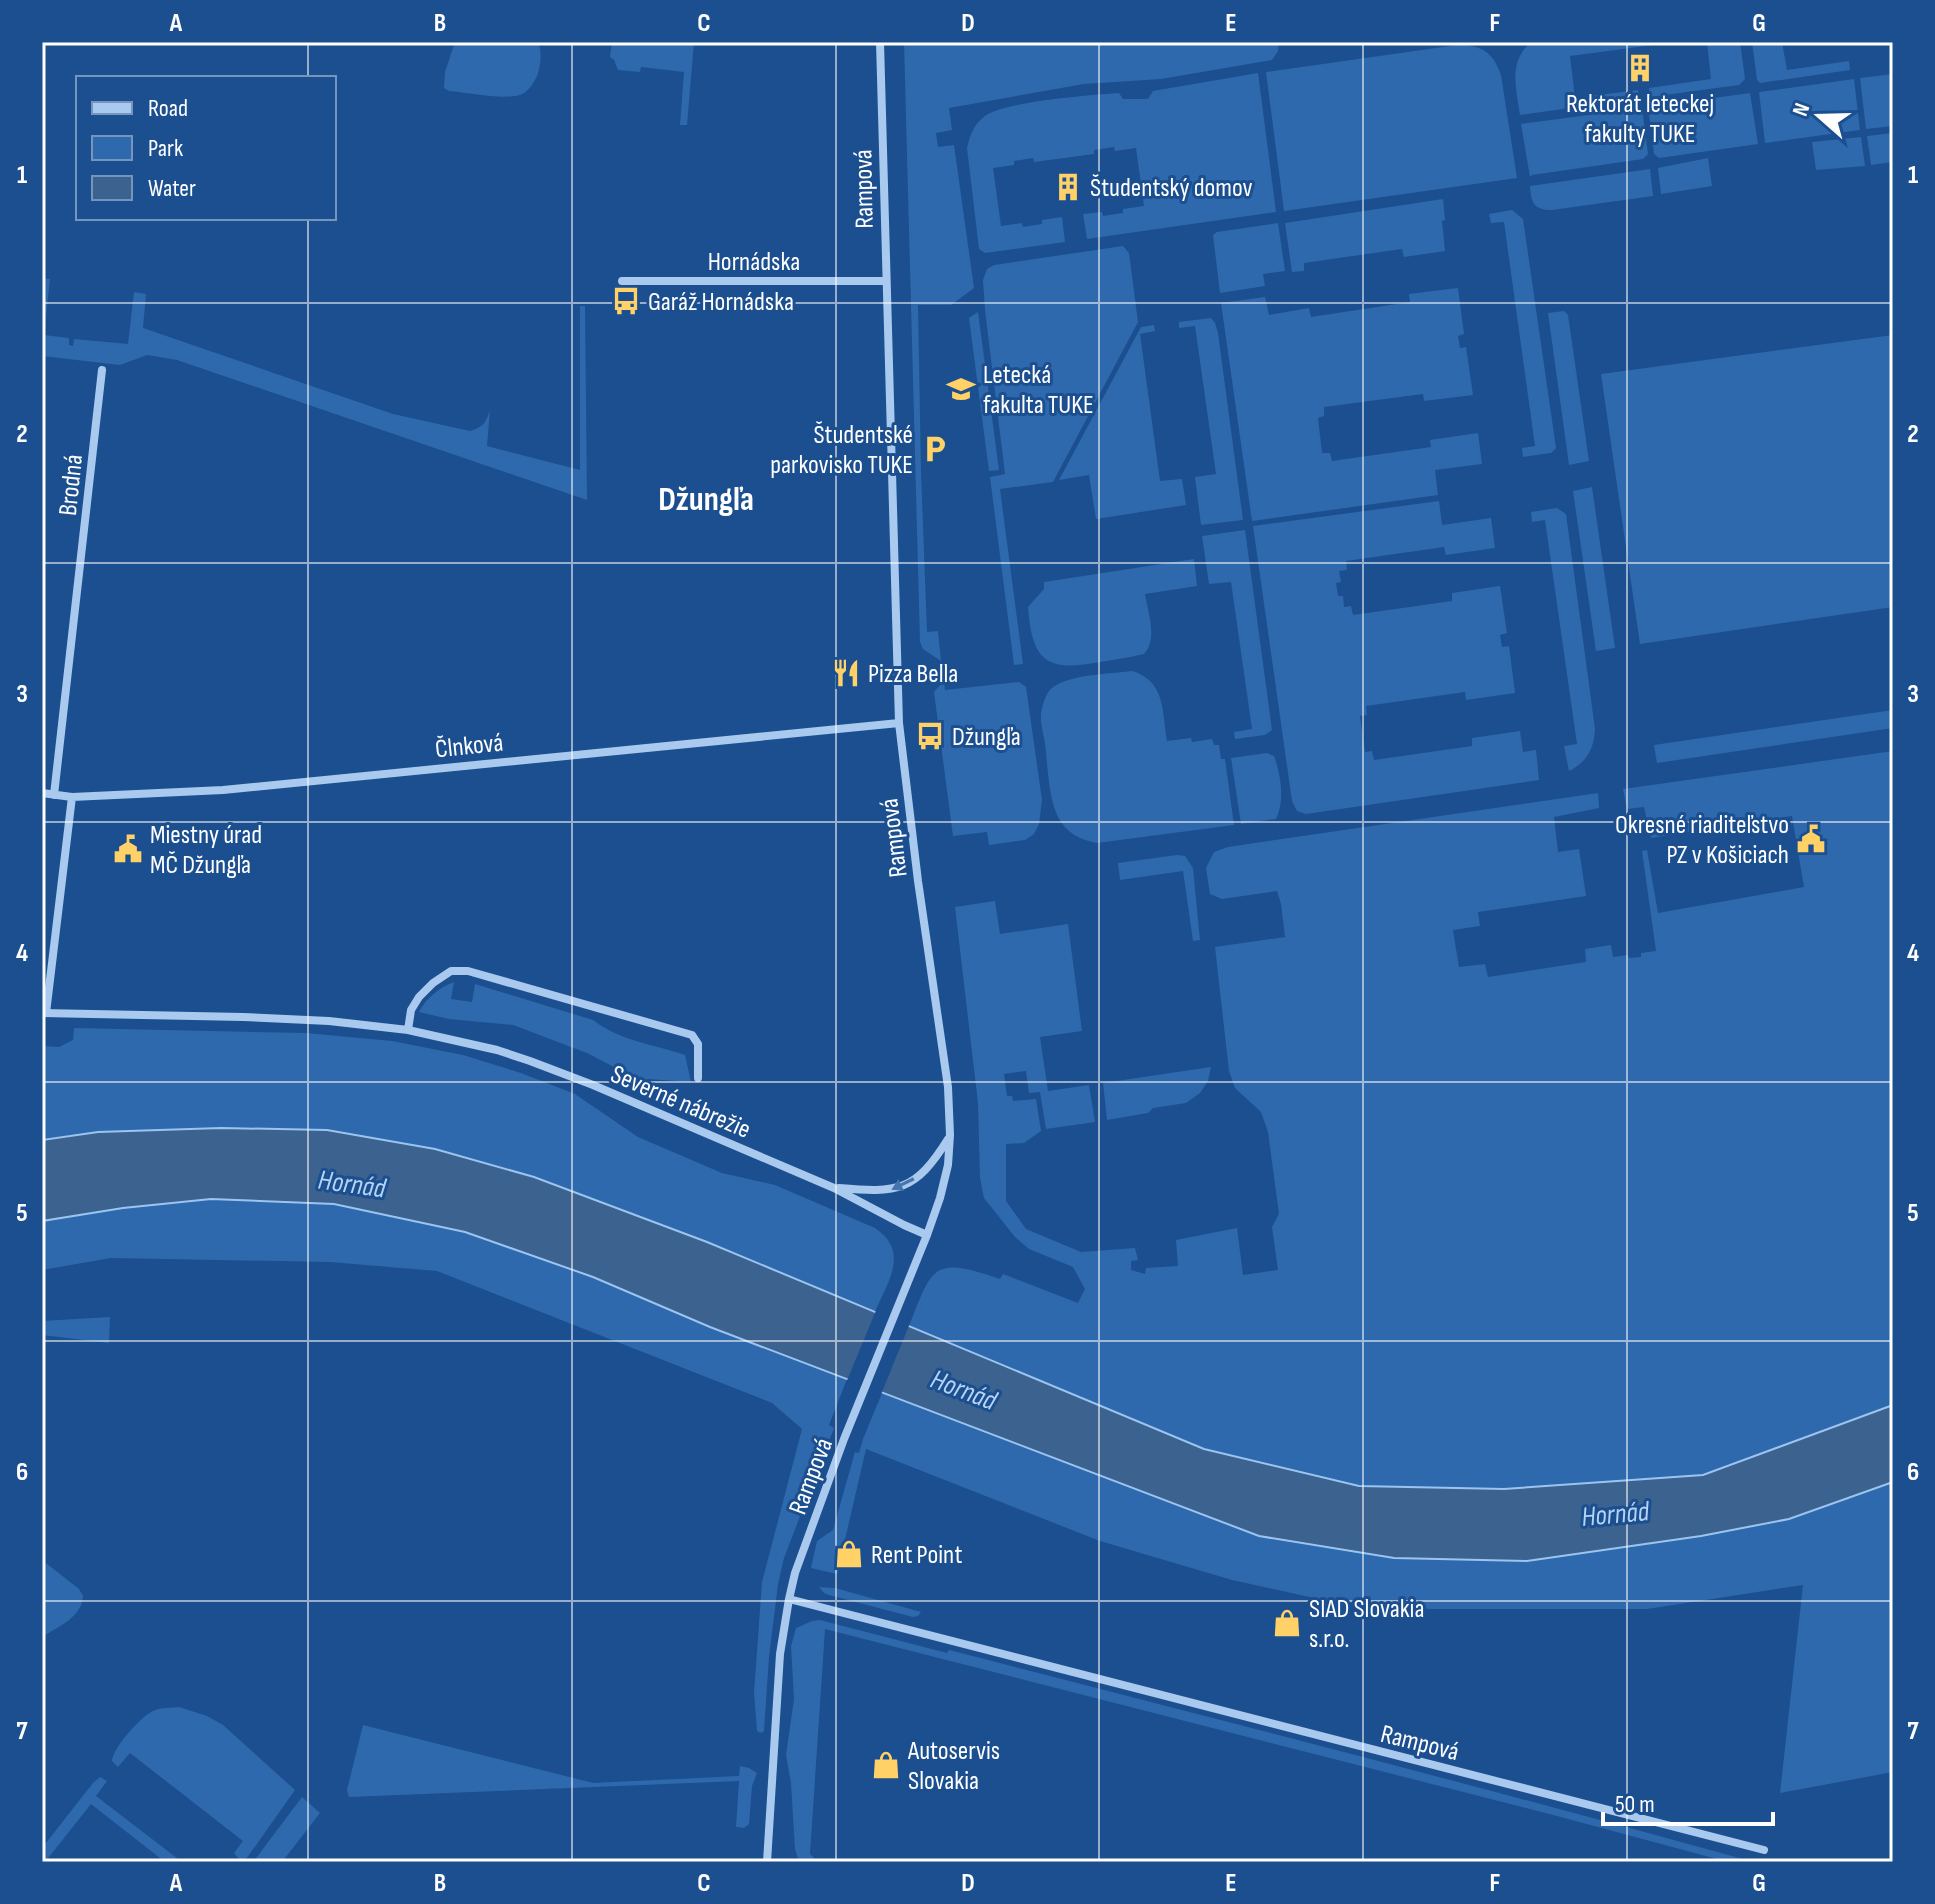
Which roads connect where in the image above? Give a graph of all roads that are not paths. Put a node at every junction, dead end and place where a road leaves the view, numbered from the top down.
1 (880, 42) edge
2 (622, 281) dead end
3 (886, 281) junction
4 (102, 370) dead end
5 (899, 723) junction
6 (42, 793) edge
7 (54, 795) junction
8 (72, 797) junction
9 (44, 1013) edge
10 (408, 1030) junction
11 (698, 1078) dead end
12 (950, 1135) junction
13 (834, 1188) junction
14 (927, 1235) junction
15 (789, 1599) junction
16 (1764, 1850) dead end
17 (767, 1862) edge

1 - 3 street, Rampová
2 - 3 street, Hornádska
3 - 5 street, Rampová
4 - 7 street, Brodná
5 - 8 street, Člnková
5 - 12 street, Rampová
6 - 7 street, Člnková
7 - 8 street, Člnková
8 - 9 street
9 - 10 street, Severné nábrežie
10 - 11 street, Severné nábrežie
10 - 13 street, Severné nábrežie
12 -> 13 street
12 - 14 street, Rampová
13 - 14 street, Severné nábrežie
14 - 15 street, Rampová
15 - 16 street, Rampová
15 - 17 street, Rampová

